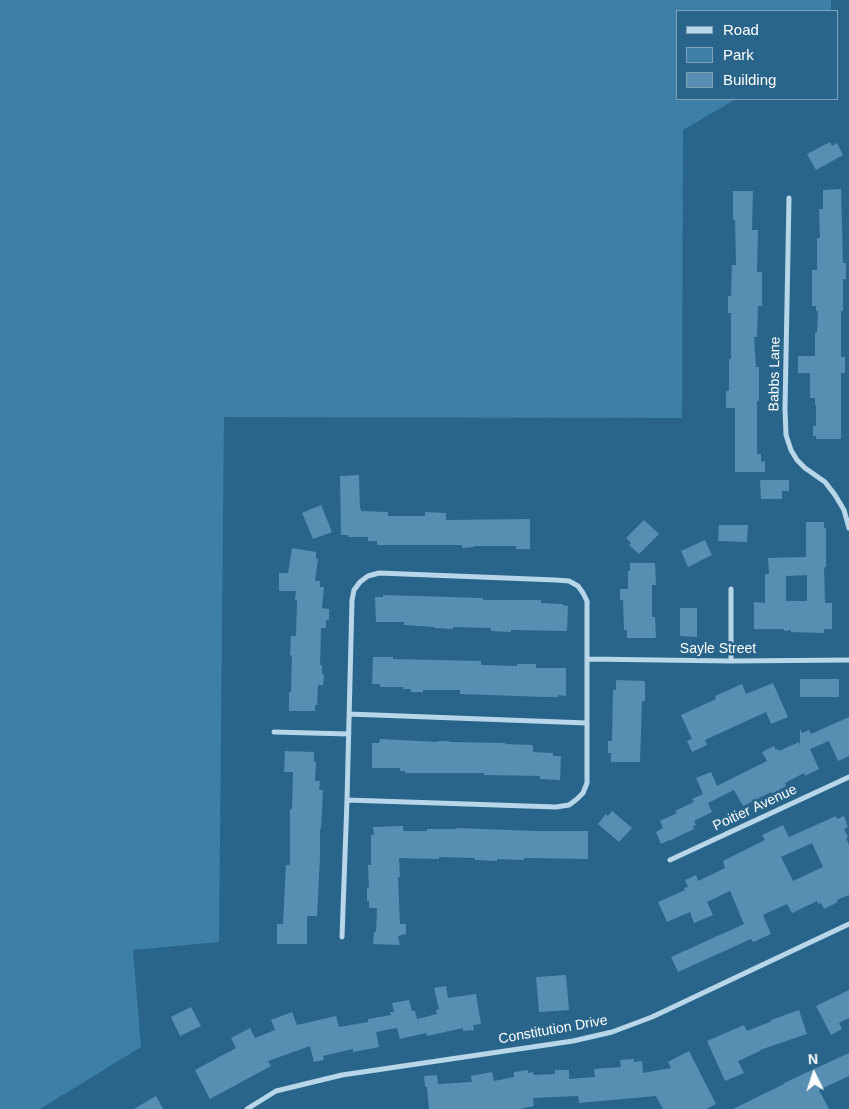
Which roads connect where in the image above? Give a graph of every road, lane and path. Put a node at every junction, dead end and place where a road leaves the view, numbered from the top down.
1 (789, 198) dead end
2 (849, 528) edge
3 (730, 589) dead end
4 (587, 659) junction
5 (849, 660) edge
6 (731, 661) junction
7 (349, 714) junction
8 (587, 723) junction
9 (274, 732) dead end
10 (349, 734) junction
11 (849, 777) edge
12 (347, 800) junction
13 (670, 860) dead end
14 (849, 924) edge
15 (342, 937) dead end
16 (250, 1108) edge

1 - 2 street, Babbs Lane
3 - 6 street
4 - 6 street, Sayle Street
4 - 7 street
4 - 8 street
5 - 6 street, Sayle Street
7 - 8 street
7 - 10 street
8 - 12 street
9 - 10 street
10 - 12 street
11 - 13 street, Poitier Avenue
12 - 15 street
14 - 16 street, Constitution Drive

